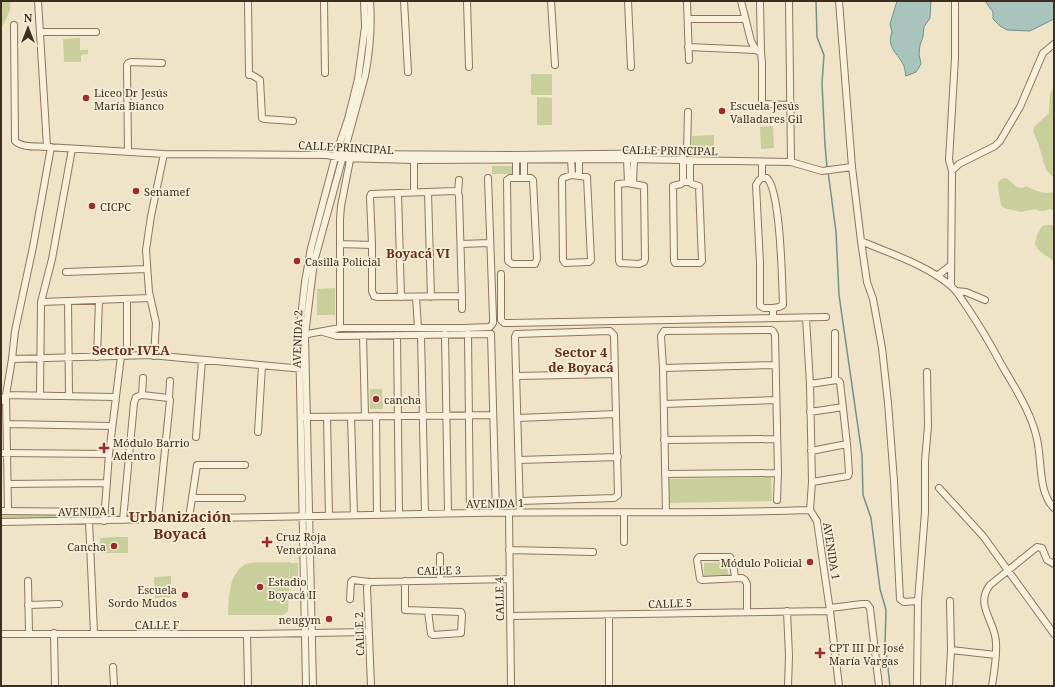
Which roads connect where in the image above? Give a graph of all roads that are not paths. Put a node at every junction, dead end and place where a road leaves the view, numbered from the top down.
1 (38, 1) edge
2 (248, 1) edge
3 (324, 1) edge
4 (364, 1) edge
5 (370, 1) edge
6 (404, 1) edge
7 (468, 1) edge
8 (551, 1) edge
9 (628, 1) edge
10 (687, 1) edge
11 (741, 1) edge
12 (760, 1) edge
13 (790, 1) edge
14 (839, 1) edge
15 (955, 1) edge
16 (688, 19) junction
17 (744, 19) junction
18 (14, 25) dead end
19 (41, 32) junction
20 (96, 32) dead end
21 (1054, 44) edge
22 (688, 47) junction
23 (758, 51) junction
24 (689, 60) dead end
25 (162, 63) dead end
26 (555, 66) dead end
27 (469, 67) dead end
28 (631, 67) dead end
29 (408, 72) dead end
30 (325, 73) dead end
31 (792, 105) junction
32 (688, 112) dead end
33 (293, 121) dead end
34 (49, 147) junction
35 (72, 149) junction
36 (128, 151) junction
37 (164, 154) junction
38 (335, 156) junction
39 (343, 156) junction
40 (351, 156) junction
41 (683, 156) junction
42 (516, 159) junction
43 (524, 159) junction
44 (571, 159) junction
45 (579, 159) junction
46 (630, 159) junction
47 (414, 160) junction
48 (690, 160) junction
49 (762, 162) junction
50 (792, 162) junction
51 (852, 167) junction
52 (952, 171) junction
53 (572, 175) junction
54 (579, 175) junction
55 (488, 178) dead end
56 (516, 178) junction
57 (524, 178) junction
58 (762, 178) junction
59 (459, 180) dead end
60 (686, 182) junction
61 (631, 183) junction
62 (414, 192) junction
63 (428, 192) junction
64 (398, 193) junction
65 (458, 193) junction
66 (861, 241) junction
67 (489, 243) junction
68 (340, 244) junction
69 (461, 244) junction
70 (372, 245) junction
71 (950, 266) junction
72 (147, 269) junction
73 (66, 272) dead end
74 (501, 274) dead end
75 (938, 276) junction
76 (951, 286) junction
77 (956, 291) junction
78 (462, 296) junction
79 (401, 297) junction
80 (416, 297) junction
81 (431, 297) junction
82 (150, 298) junction
83 (126, 299) junction
84 (98, 300) junction
85 (985, 300) dead end
86 (68, 301) junction
87 (41, 302) junction
88 (773, 308) junction
89 (462, 309) dead end
90 (826, 317) dead end
91 (774, 318) junction
92 (806, 318) junction
93 (340, 328) junction
94 (418, 328) junction
95 (323, 332) junction
96 (835, 333) dead end
97 (445, 334) junction
98 (468, 334) junction
99 (302, 335) junction
100 (398, 335) junction
101 (421, 335) junction
102 (363, 336) junction
103 (124, 356) junction
104 (154, 356) junction
105 (97, 357) junction
106 (40, 358) junction
107 (69, 358) junction
108 (12, 359) junction
109 (202, 360) junction
110 (775, 365) junction
111 (262, 366) junction
112 (663, 368) junction
113 (303, 369) junction
114 (927, 372) dead end
115 (615, 374) junction
116 (517, 376) junction
117 (143, 378) dead end
118 (835, 380) junction
119 (170, 381) dead end
120 (810, 384) junction
121 (6, 395) junction
122 (40, 395) junction
123 (142, 395) junction
124 (69, 396) junction
125 (115, 396) junction
126 (168, 398) junction
127 (776, 400) junction
128 (1, 401) edge
129 (664, 404) junction
130 (842, 407) junction
131 (810, 412) junction
132 (616, 414) junction
133 (493, 415) junction
134 (365, 416) junction
135 (376, 416) junction
136 (399, 416) junction
137 (423, 416) junction
138 (446, 416) junction
139 (469, 416) junction
140 (304, 417) junction
141 (327, 417) junction
142 (351, 417) junction
143 (518, 418) junction
144 (7, 424) junction
145 (112, 426) junction
146 (258, 432) dead end
147 (196, 437) dead end
148 (777, 439) junction
149 (664, 440) junction
150 (847, 444) junction
151 (811, 451) junction
152 (4, 453) edge
153 (109, 454) junction
154 (618, 457) junction
155 (519, 460) junction
156 (245, 465) dead end
157 (778, 473) junction
158 (665, 474) junction
159 (812, 482) junction
160 (107, 483) junction
161 (8, 484) junction
162 (939, 488) dead end
163 (192, 498) junction
164 (242, 498) dead end
165 (777, 500) dead end
166 (520, 501) junction
167 (1054, 508) edge
168 (810, 510) junction
169 (4, 511) edge
170 (105, 512) junction
171 (509, 512) junction
172 (520, 512) junction
173 (624, 512) junction
174 (666, 512) junction
175 (448, 513) junction
176 (470, 513) junction
177 (496, 513) junction
178 (399, 514) junction
179 (424, 514) junction
180 (354, 515) junction
181 (377, 515) junction
182 (306, 516) junction
183 (329, 516) junction
184 (190, 518) junction
185 (158, 519) junction
186 (123, 520) junction
187 (89, 521) junction
188 (104, 521) junction
189 (1, 522) edge
190 (624, 542) dead end
191 (509, 550) junction
192 (593, 552) dead end
193 (440, 556) dead end
194 (1054, 564) edge
195 (1008, 571) junction
196 (735, 578) junction
197 (509, 579) junction
198 (440, 580) junction
199 (28, 581) dead end
200 (405, 581) junction
201 (369, 582) junction
202 (350, 599) dead end
203 (918, 601) junction
204 (950, 602) dead end
205 (59, 604) dead end
206 (28, 605) junction
207 (830, 609) junction
208 (787, 611) junction
209 (428, 612) junction
210 (747, 612) junction
211 (608, 615) junction
212 (510, 616) junction
213 (369, 632) junction
214 (54, 633) junction
215 (94, 633) junction
216 (305, 633) junction
217 (312, 633) junction
218 (1, 634) edge
219 (29, 634) junction
220 (247, 634) junction
221 (1054, 634) edge
222 (951, 650) junction
223 (996, 655) junction
224 (113, 667) dead end
225 (55, 686) edge
226 (114, 686) edge
227 (248, 686) edge
228 (306, 686) edge
229 (313, 686) edge
230 (371, 686) edge
231 (511, 686) edge
232 (609, 686) edge
233 (788, 686) edge
234 (839, 686) edge
235 (879, 686) edge
236 (917, 686) edge
237 (949, 686) edge
238 (992, 686) edge

1 - 19 street
2 - 33 street
3 - 30 street
4 - 38 street, AVENIDA 2
5 - 39 street, AVENIDA 2
6 - 29 street
7 - 27 street
8 - 26 street
9 - 28 street
10 - 16 street
11 - 17 street
12 - 23 street
13 - 31 street
14 - 51 street
15 - 52 street
16 - 17 street
16 - 22 street
17 - 23 street
18 - 34 street, CALLE PRINCIPAL
19 - 20 street
19 - 34 street
21 - 52 street
22 - 23 street
22 - 24 street
23 - 31 street
25 - 36 street
31 - 50 street
32 - 41 street
34 - 35 street, CALLE PRINCIPAL
34 - 108 street
35 - 36 street, CALLE PRINCIPAL
35 - 87 street
36 - 37 street, CALLE PRINCIPAL
37 - 38 street, CALLE PRINCIPAL
37 - 72 street
38 - 39 street, CALLE PRINCIPAL
38 - 99 street, AVENIDA 2
39 - 40 street, CALLE PRINCIPAL
39 - 99 street, AVENIDA 2
40 - 41 street
40 - 47 street, CALLE PRINCIPAL
40 - 68 street
41 - 46 street, CALLE PRINCIPAL
41 - 48 street, CALLE PRINCIPAL
41 - 60 street
42 - 43 street, CALLE PRINCIPAL
42 - 47 street, CALLE PRINCIPAL
42 - 56 street
43 - 44 street, CALLE PRINCIPAL
43 - 57 street
44 - 45 street, CALLE PRINCIPAL
44 - 53 street
45 - 46 street, CALLE PRINCIPAL
45 - 54 street
46 - 61 street
47 - 62 street
48 - 49 street, CALLE PRINCIPAL
48 - 60 street
49 - 50 street, CALLE PRINCIPAL
49 - 58 street
50 - 51 street, CALLE PRINCIPAL
51 - 66 street
52 - 71 street
53 - 54 street
53 - 54 street
55 - 67 street
56 - 57 street
56 - 57 street
58 - 88 street
58 - 88 street
59 - 65 street
60 - 60 street
61 - 61 street
62 - 63 street
62 - 64 street
63 - 65 street
63 - 81 street
64 - 70 street
64 - 79 street
65 - 69 street
66 - 75 street
66 - 203 street
67 - 69 street
67 - 94 street
68 - 70 street
68 - 93 street
69 - 78 street
70 - 79 street
71 - 75 street
71 - 76 street
72 - 73 street
72 - 82 street
74 - 91 street
75 - 76 street
76 - 77 street
77 - 85 street
77 - 167 street
78 - 81 street
78 - 89 street
79 - 80 street
80 - 81 street
80 - 94 street
82 - 83 street
82 - 104 street
83 - 84 street
83 - 103 street
84 - 86 street
84 - 105 street
86 - 87 street
86 - 107 street
87 - 106 street
88 - 91 street
90 - 92 street
91 - 92 street
92 - 120 street
93 - 94 street
93 - 95 street
95 - 99 street
95 - 102 street
96 - 118 street
97 - 98 street
97 - 101 street
97 - 138 street
98 - 133 street
98 - 139 street
99 - 113 street, AVENIDA 2
100 - 101 street
100 - 102 street
100 - 136 street
101 - 137 street
102 - 134 street
103 - 104 street
103 - 105 street
103 - 125 street
104 - 109 street
105 - 107 street
106 - 107 street
106 - 108 street
106 - 122 street
107 - 124 street
108 - 121 street
109 - 111 street
109 - 147 street
110 - 112 street
110 - 112 street
110 - 127 street
111 - 113 street
111 - 146 street
112 - 129 street
113 - 140 street, AVENIDA 2
114 - 203 street
115 - 116 street
115 - 116 street
115 - 132 street
116 - 143 street
117 - 123 street
118 - 120 street
118 - 130 street
119 - 126 street
120 - 131 street
121 - 122 street
121 - 128 street
121 - 144 street
122 - 124 street
123 - 126 street
123 - 186 street
124 - 125 street
125 - 145 street
126 - 185 street
127 - 129 street
127 - 148 street
129 - 149 street
130 - 131 street
130 - 150 street
131 - 151 street
132 - 143 street
132 - 154 street
133 - 139 street
133 - 177 street
134 - 135 street
134 - 142 street
135 - 136 street
135 - 181 street
136 - 137 street
136 - 178 street
137 - 138 street
137 - 179 street
138 - 139 street
138 - 175 street
139 - 176 street
140 - 141 street
140 - 182 street, AVENIDA 2
141 - 142 street
141 - 183 street
142 - 180 street
143 - 155 street
144 - 145 street
144 - 152 street
145 - 153 street
148 - 149 street
148 - 157 street
149 - 158 street
150 - 151 street
150 - 159 street
151 - 159 street
152 - 153 street
152 - 161 street
153 - 160 street
154 - 155 street
154 - 166 street
155 - 166 street
156 - 163 street
157 - 158 street
157 - 165 street
158 - 174 street
159 - 168 street
160 - 161 street
160 - 170 street
161 - 169 street
162 - 195 street
163 - 164 street
163 - 184 street
166 - 172 street
168 - 174 street, AVENIDA 1
168 - 207 street, AVENIDA 1
169 - 170 street
170 - 188 street
171 - 172 street, AVENIDA 1
171 - 177 street, AVENIDA 1
171 - 191 street, CALLE 4
172 - 173 street, AVENIDA 1
173 - 174 street, AVENIDA 1
173 - 190 street
175 - 176 street, AVENIDA 1
175 - 179 street, AVENIDA 1
176 - 177 street, AVENIDA 1
178 - 179 street, AVENIDA 1
178 - 181 street, AVENIDA 1
180 - 181 street, AVENIDA 1
180 - 183 street, AVENIDA 1
182 - 183 street, AVENIDA 1
182 - 184 street, AVENIDA 1
182 - 216 street, AVENIDA 2
182 - 217 street, AVENIDA 2
184 - 185 street, AVENIDA 1
185 - 186 street, AVENIDA 1
186 - 188 street, AVENIDA 1
187 - 188 street, AVENIDA 1
187 - 189 street, AVENIDA 1
187 - 215 street
191 - 192 street
191 - 197 street, CALLE 4
193 - 198 street
194 - 195 street
195 - 221 street
195 - 223 street
196 - 196 street
196 - 210 street
197 - 198 street, CALLE 3
197 - 212 street, CALLE 4
198 - 200 street, CALLE 3
199 - 206 street
200 - 201 street, CALLE 3
200 - 209 street
201 - 202 street, CALLE 3
201 - 213 street, CALLE 2
203 - 236 street
204 - 222 street
205 - 206 street
206 - 219 street
207 - 208 street, CALLE 5
207 - 234 street, AVENIDA 1
207 - 235 street, CALLE 5
208 - 210 street, CALLE 5
208 - 233 street
209 - 209 street
210 - 211 street, CALLE 5
211 - 212 street, CALLE 5
211 - 232 street
212 - 231 street, CALLE 4
213 - 217 street, CALLE F
213 - 230 street, CALLE 2
214 - 215 street, CALLE F
214 - 219 street, CALLE F
214 - 225 street
215 - 220 street, CALLE F
216 - 217 street, CALLE F
216 - 220 street, CALLE F
216 - 228 street, AVENIDA 2
217 - 229 street, AVENIDA 2
218 - 219 street, CALLE F
220 - 227 street
222 - 223 street
222 - 237 street
223 - 238 street
224 - 226 street

